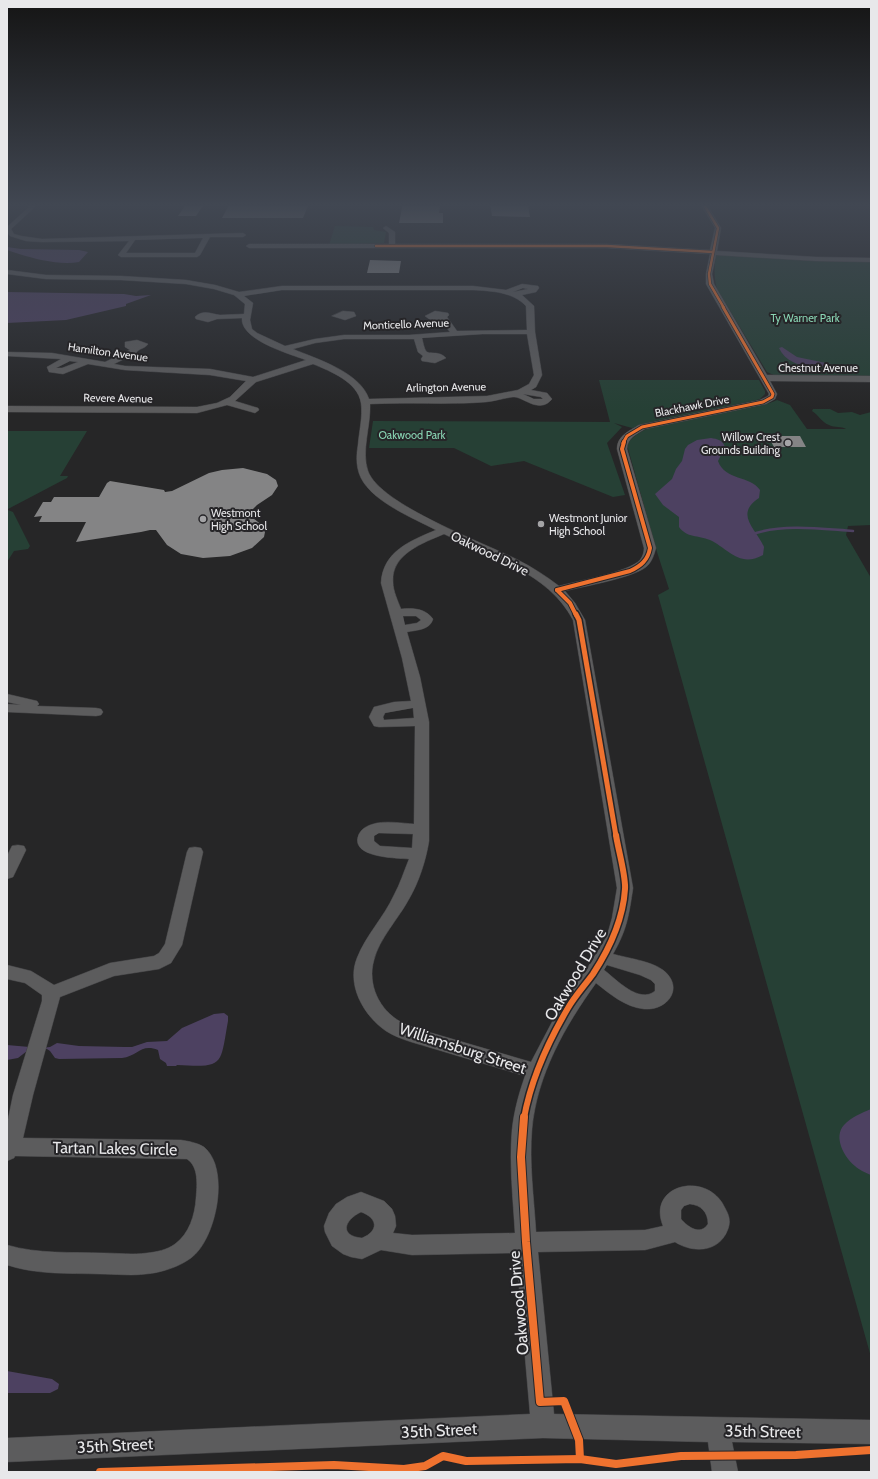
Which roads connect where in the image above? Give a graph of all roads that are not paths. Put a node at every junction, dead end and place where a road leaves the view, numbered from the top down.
1 (7, 272) edge
2 (709, 272) edge
3 (200, 276) dead end
4 (187, 279) junction
5 (240, 294) junction
6 (245, 316) junction
7 (216, 317) dead end
8 (441, 318) dead end
9 (340, 323) dead end
10 (531, 332) junction
11 (454, 333) junction
12 (417, 336) junction
13 (344, 337) junction
14 (134, 348) dead end
15 (284, 349) junction
16 (7, 354) edge
17 (427, 356) dead end
18 (69, 358) junction
19 (313, 361) junction
20 (86, 362) junction
21 (105, 365) junction
22 (764, 378) junction
23 (871, 379) edge
24 (253, 380) junction
25 (525, 391) junction
26 (516, 394) junction
27 (227, 402) junction
28 (366, 402) junction
29 (7, 409) edge
30 (255, 410) dead end
31 (444, 530) junction
32 (557, 590) junction
33 (396, 613) junction
34 (400, 629) junction
35 (7, 698) edge
36 (418, 704) junction
37 (7, 708) edge
38 (55, 710) junction
39 (96, 712) dead end
40 (422, 722) junction
41 (421, 829) junction
42 (18, 850) dead end
43 (196, 852) dead end
44 (419, 854) junction
45 (7, 873) edge
46 (7, 972) edge
47 (51, 993) junction
48 (536, 1071) junction
49 (9, 1149) edge
50 (677, 1231) dead end
51 (380, 1240) dead end
52 (526, 1242) junction
53 (7, 1255) edge
54 (543, 1426) junction
55 (718, 1430) junction
56 (871, 1432) edge
57 (7, 1450) edge
58 (725, 1472) edge

1 - 4 street
2 - 22 street, Blackhawk Drive
3 - 4 street
4 - 5 street
5 - 6 street
5 - 10 street
6 - 7 street
6 - 15 street
8 - 11 street
9 - 13 street
10 - 11 street, Monticello Avenue
10 - 25 street
11 - 12 street, Monticello Avenue
12 - 13 street, Monticello Avenue
12 - 17 street
13 - 15 street, Monticello Avenue
14 - 21 street
15 - 19 street
16 - 18 street, Hamilton Avenue
18 - 20 street, Hamilton Avenue
18 - 20 street
19 - 24 street, Revere Avenue
19 - 28 street
20 - 21 street, Hamilton Avenue
21 - 24 street, Hamilton Avenue
22 - 23 street, Chestnut Avenue
22 - 32 street, Blackhawk Drive
24 - 27 street, Revere Avenue
25 - 26 street, Arlington Avenue
25 - 26 street
26 - 28 street, Arlington Avenue
27 - 29 street, Revere Avenue
27 - 30 street
28 - 31 street, Oakwood Drive
31 - 32 street, Oakwood Drive
31 - 33 street, Williamsburg Street
32 - 48 street, Oakwood Drive
33 - 34 street, Williamsburg Street
33 - 34 street
34 - 36 street, Williamsburg Street
35 - 38 street
36 - 40 street, Williamsburg Street
36 - 40 street
37 - 38 street
38 - 39 street
40 - 41 street, Williamsburg Street
41 - 44 street, Williamsburg Street
41 - 44 street
42 - 45 street
43 - 47 street
44 - 48 street, Williamsburg Street
46 - 47 street
47 - 49 street
48 - 52 street, Oakwood Drive
49 - 53 street, Tartan Lakes Circle
50 - 52 street
51 - 52 street
52 - 54 street, Oakwood Drive
54 - 55 street, 35th Street
54 - 57 street, 35th Street
55 - 56 street, 35th Street
55 - 58 street

